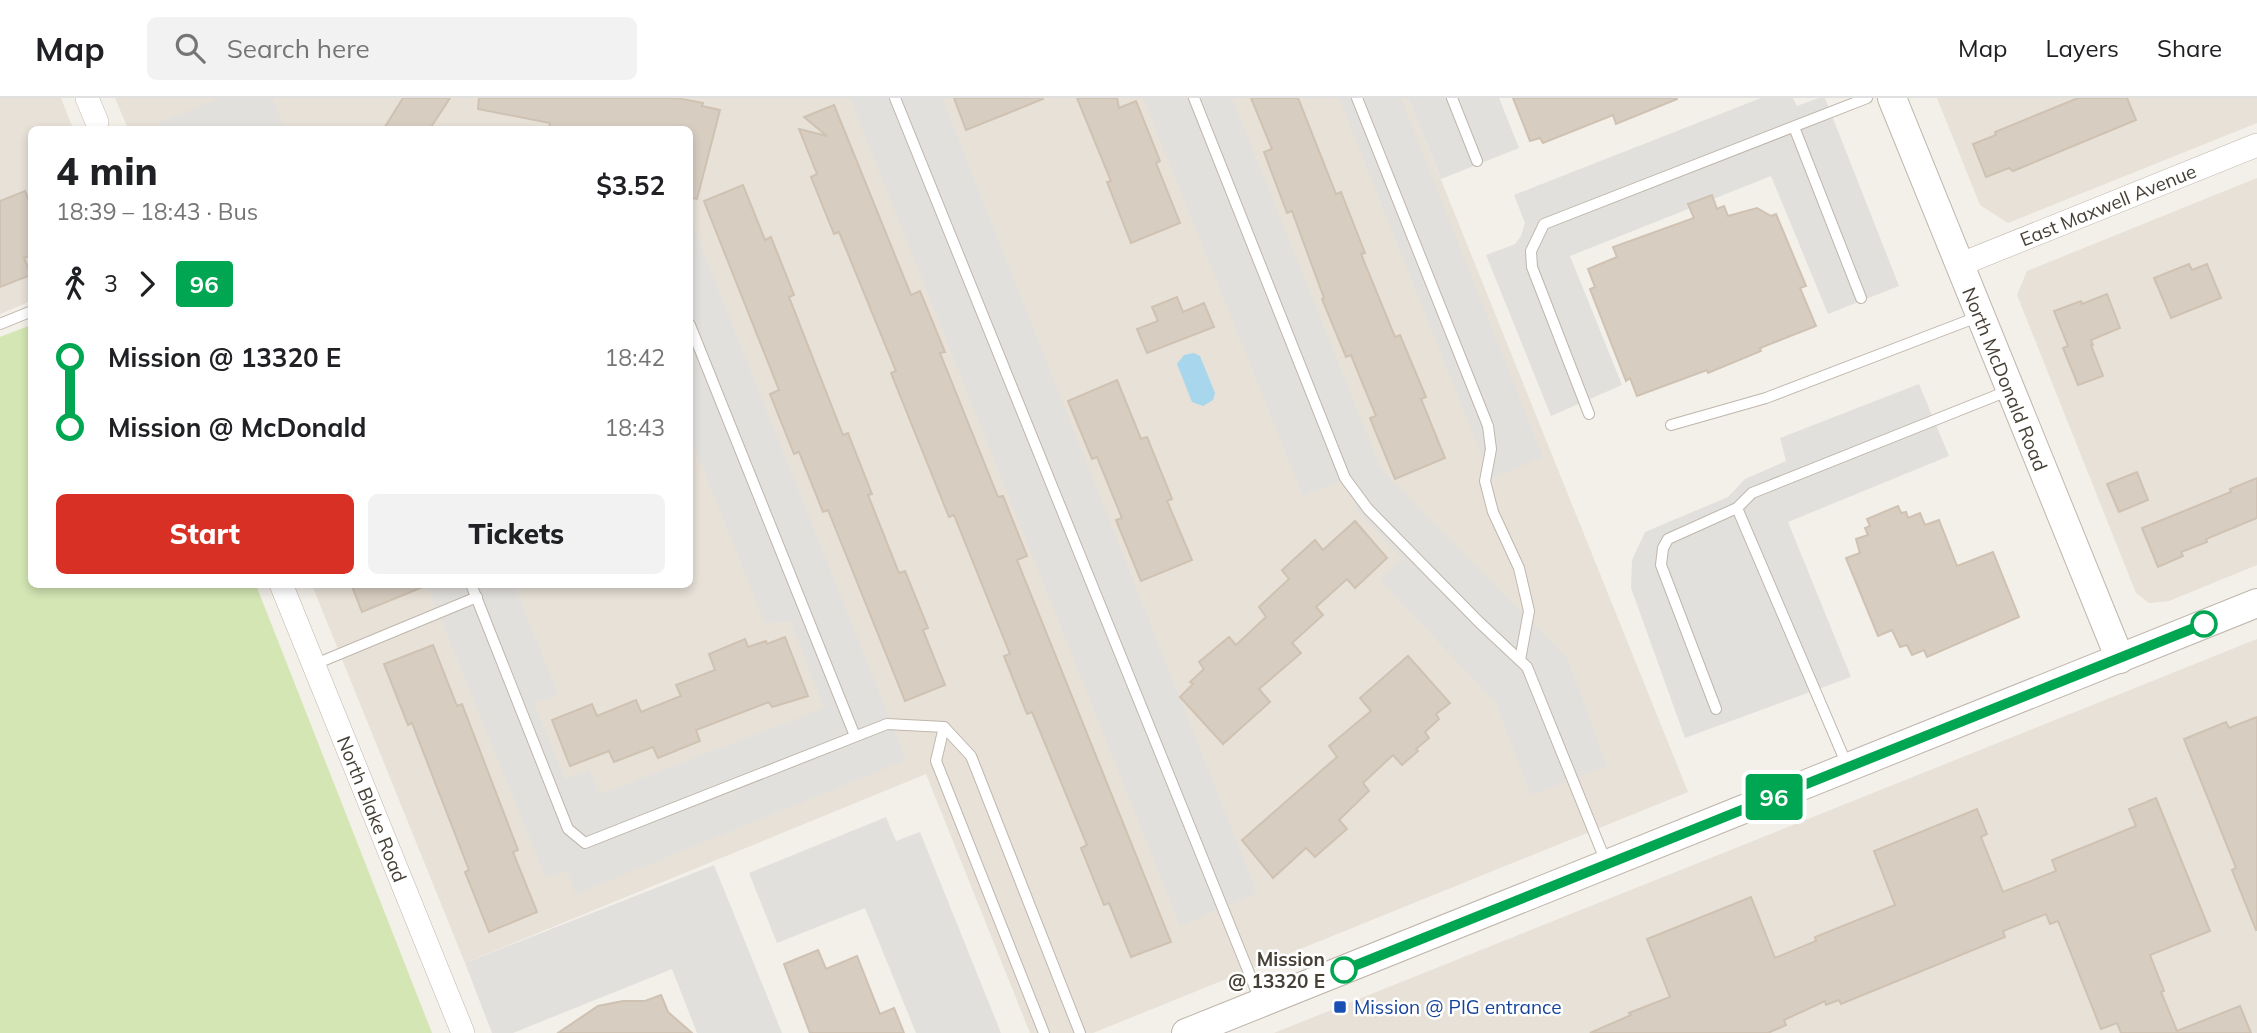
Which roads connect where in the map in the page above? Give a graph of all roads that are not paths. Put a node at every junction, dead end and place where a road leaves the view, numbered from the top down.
1 (88, 98) edge
2 (895, 98) edge
3 (1194, 98) edge
4 (1357, 98) edge
5 (1452, 98) edge
6 (1867, 98) edge
7 (1892, 98) edge
8 (96, 126) edge
9 (1794, 127) junction
10 (2257, 145) edge
11 (1477, 161) dead end
12 (1959, 265) junction
13 (1861, 298) dead end
14 (28, 313) edge
15 (1979, 316) junction
16 (0, 324) edge
17 (693, 332) edge
18 (2010, 390) junction
19 (1589, 414) dead end
20 (1671, 425) dead end
21 (1737, 508) junction
22 (283, 588) edge
23 (473, 588) edge
24 (477, 597) junction
25 (2257, 603) edge
26 (2120, 659) junction
27 (1520, 660) junction
28 (313, 665) junction
29 (1716, 709) dead end
30 (944, 727) junction
31 (855, 737) junction
32 (1848, 768) junction
33 (1607, 864) junction
34 (1261, 1003) junction
35 (463, 1033) edge
36 (1044, 1033) edge
37 (1080, 1033) edge
38 (1186, 1033) edge

1 - 8 street
2 - 34 lane
3 - 27 lane
4 - 27 lane
5 - 11 lane
6 - 9 lane
7 - 12 street, North McDonald Road
9 - 13 lane
9 - 19 lane
10 - 12 street, East Maxwell Avenue
12 - 15 street, North McDonald Road
14 - 16 lane
15 - 18 street, North McDonald Road
15 - 20 lane
17 - 31 lane
18 - 21 lane
18 - 26 street, North McDonald Road
21 - 29 lane
21 - 32 lane
22 - 28 street, North Blake Road
23 - 24 lane
24 - 28 lane
24 - 31 lane
25 - 26 street
26 - 32 street
27 - 33 lane
28 - 35 street, North Blake Road
30 - 31 lane
30 - 36 lane
30 - 37 lane
32 - 33 street
33 - 34 street
34 - 38 street

